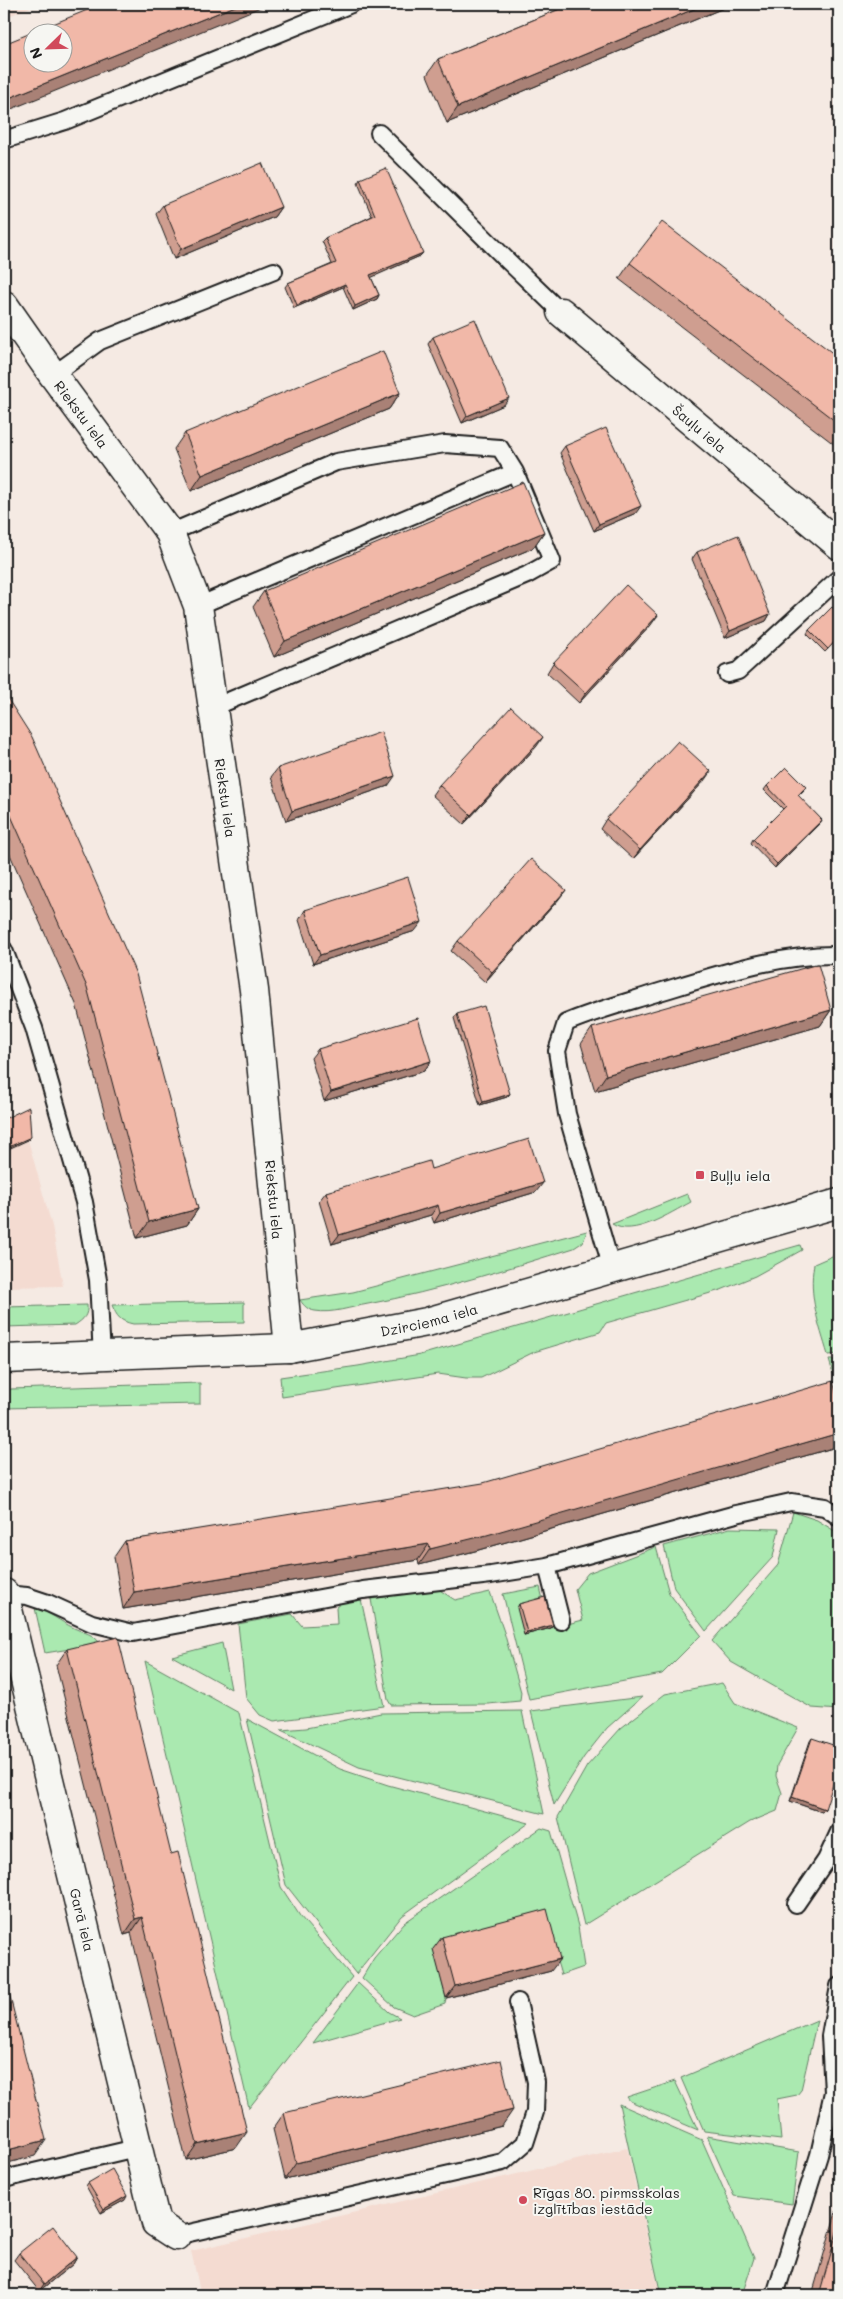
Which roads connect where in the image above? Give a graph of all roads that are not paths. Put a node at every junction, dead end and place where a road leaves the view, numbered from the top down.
1 (351, 4) edge
2 (380, 133) dead end
3 (4, 140) edge
4 (274, 271) dead end
5 (4, 305) edge
6 (561, 312) joint
7 (52, 375) junction
8 (515, 472) junction
9 (170, 533) junction
10 (839, 545) edge
11 (839, 578) edge
12 (198, 606) junction
13 (727, 674) dead end
14 (212, 708) junction
15 (4, 950) edge
16 (839, 955) edge
17 (839, 1203) edge
18 (612, 1269) junction
19 (289, 1348) junction
20 (102, 1357) junction
21 (4, 1359) edge
22 (839, 1518) edge
23 (547, 1566) junction
24 (4, 1594) edge
25 (561, 1621) dead end
26 (839, 1832) edge
27 (796, 1904) dead end
28 (839, 1986) edge
29 (518, 2002) dead end
30 (136, 2148) junction
31 (4, 2179) edge
32 (176, 2236) joint
33 (775, 2295) edge

1 - 3 lane
2 - 6 lane
4 - 7 lane
5 - 7 street, Riekstu iela
6 - 10 street, Šauļu iela
7 - 9 street, Riekstu iela
8 - 9 lane
8 - 12 lane
8 - 14 lane
9 - 12 street, Riekstu iela
11 - 13 lane
12 - 14 street, Riekstu iela
14 - 19 street, Riekstu iela
15 - 20 lane
16 - 18 lane
17 - 18 street, Dzirciema iela
18 - 19 street, Dzirciema iela
19 - 20 street, Dzirciema iela
20 - 21 street, Dzirciema iela
22 - 23 lane
23 - 24 lane
23 - 25 lane
24 - 30 street, Garā iela
26 - 27 lane
28 - 33 lane
29 - 32 lane
30 - 31 lane
30 - 32 street, Garā iela

